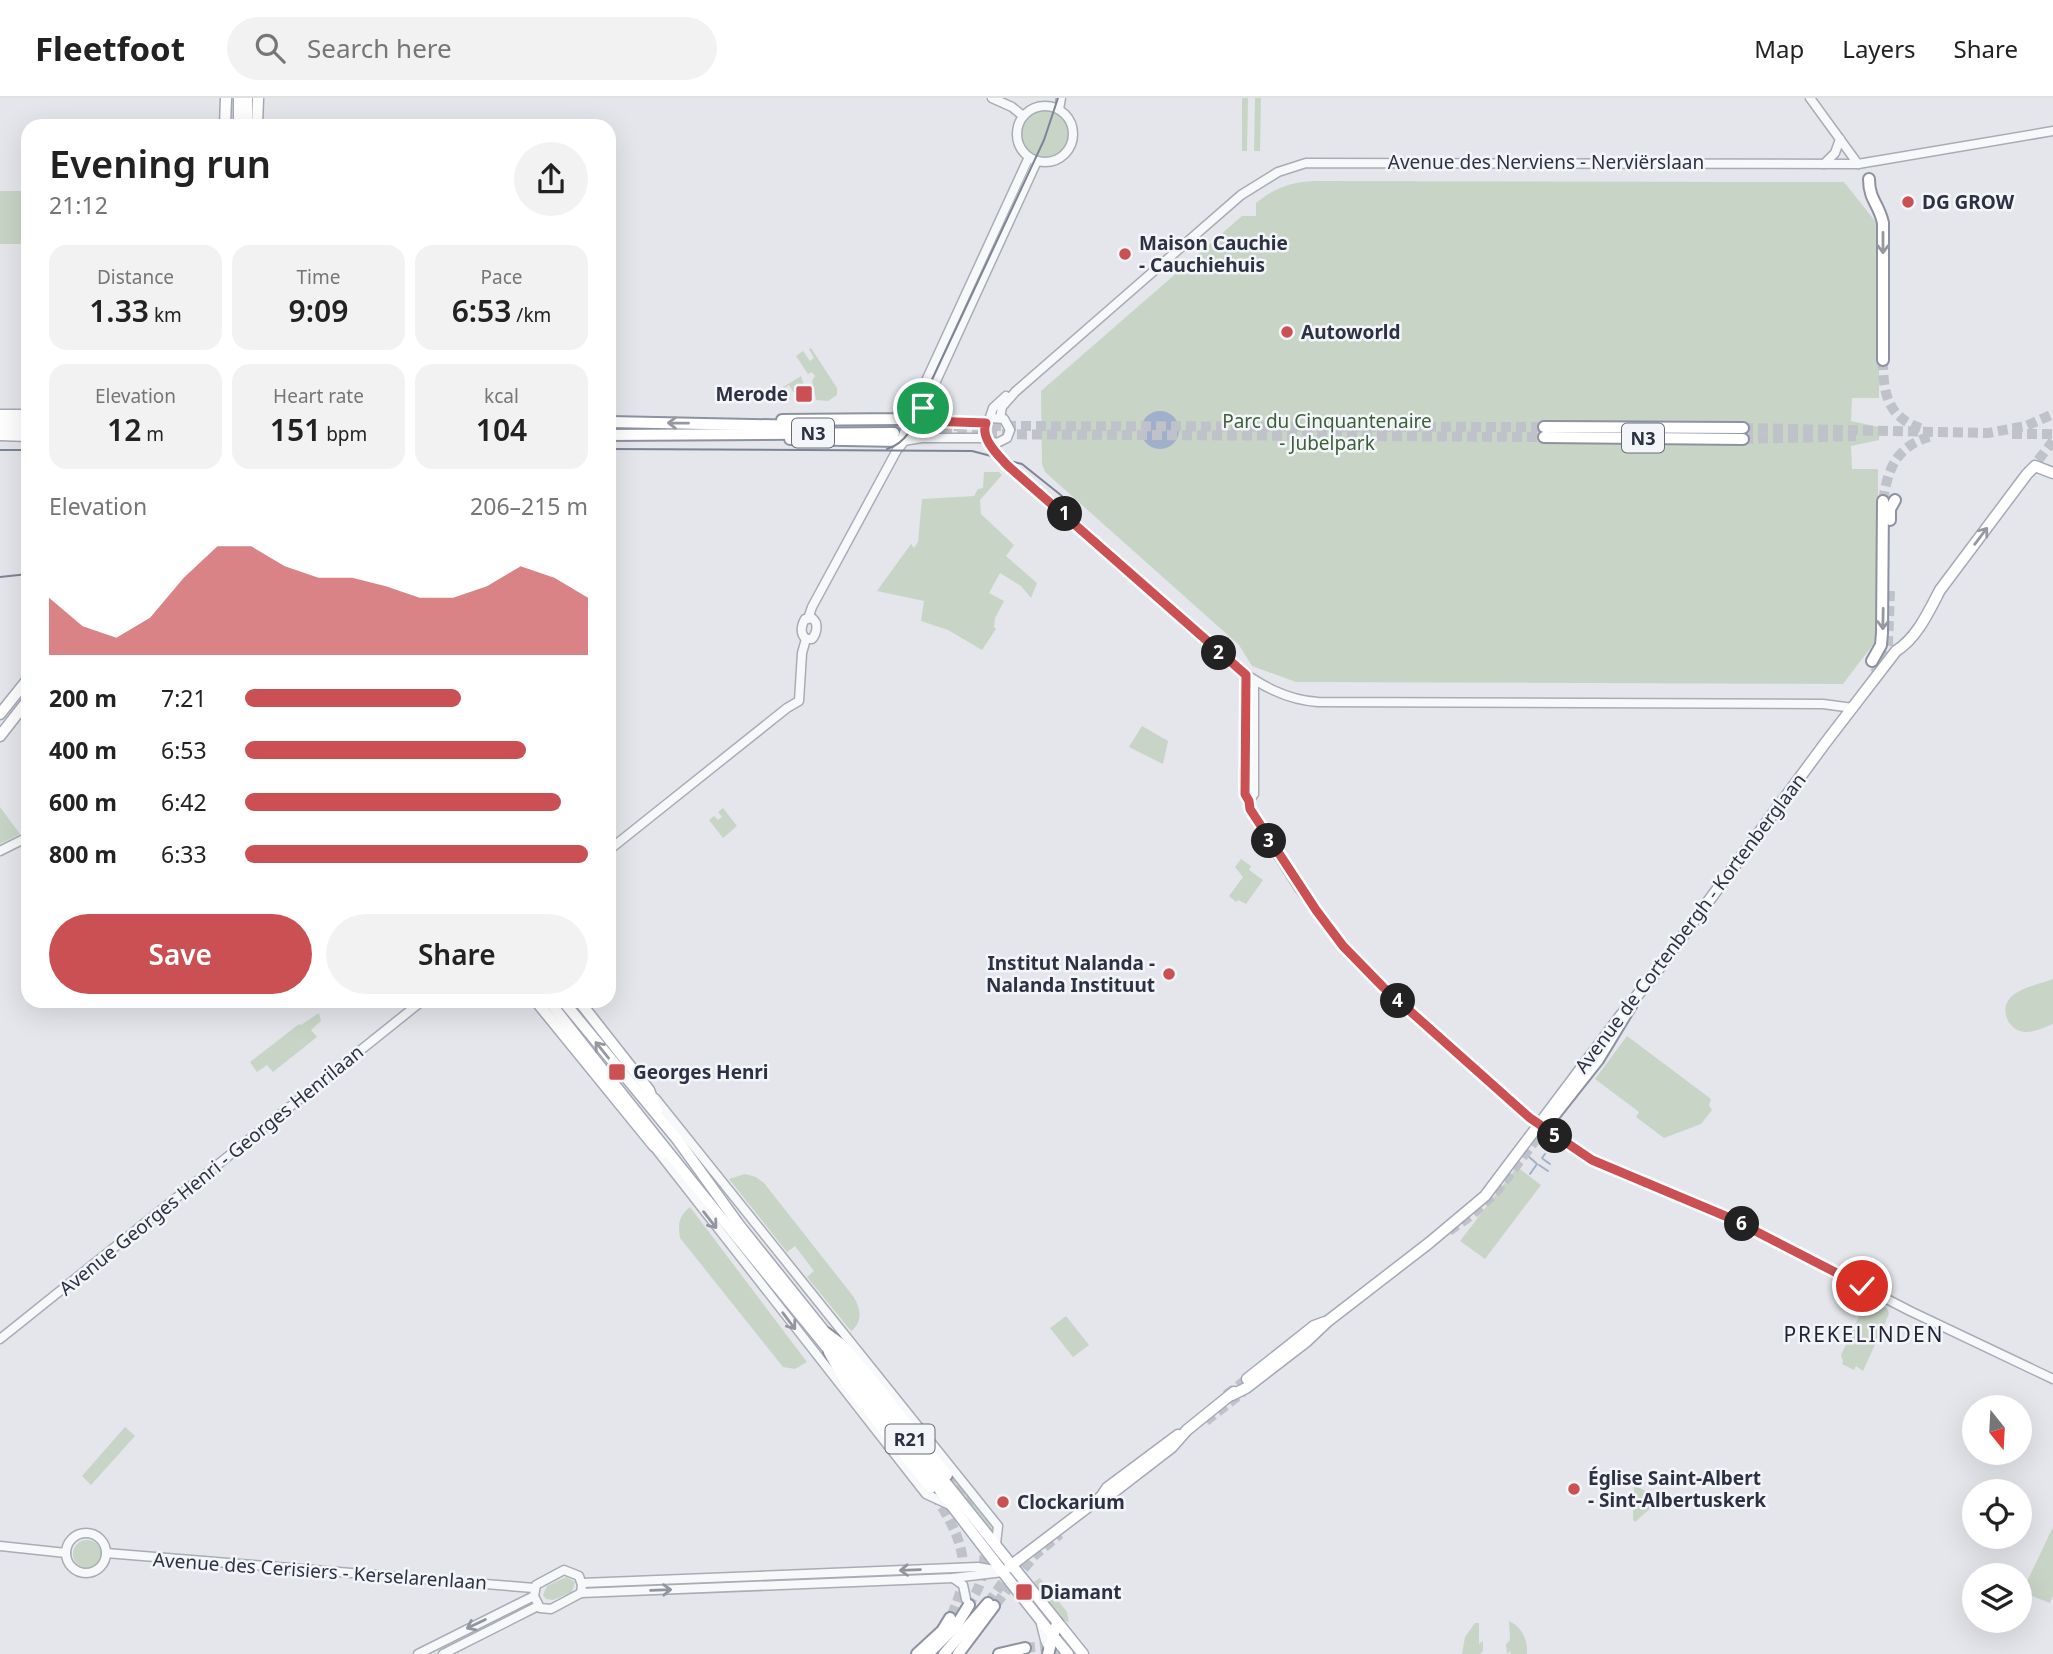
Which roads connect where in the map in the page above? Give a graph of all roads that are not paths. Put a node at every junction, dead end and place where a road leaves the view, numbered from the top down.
1 (226, 98) edge
2 (239, 98) edge
3 (247, 98) edge
4 (258, 98) edge
5 (992, 98) edge
6 (1061, 98) edge
7 (1810, 98) edge
8 (1051, 102) edge
9 (1059, 109) junction
10 (1023, 116) junction
11 (225, 119) edge
12 (242, 119) edge
13 (244, 119) edge
14 (257, 119) edge
15 (2053, 131) edge
16 (1840, 139) junction
17 (1033, 159) junction
18 (1824, 164) junction
19 (1858, 164) junction
20 (1869, 178) dead end
21 (1883, 360) tunnel mouth
22 (1015, 392) junction
23 (911, 414) junction
24 (21, 416) edge
25 (0, 418) edge
26 (1000, 418) junction
27 (21, 420) edge
28 (987, 421) junction
29 (616, 422) edge
30 (746, 424) junction
31 (21, 430) edge
32 (1544, 432) tunnel mouth
33 (0, 433) edge
34 (1743, 434) tunnel mouth
35 (21, 435) edge
36 (616, 435) edge
37 (987, 439) junction
38 (898, 440) junction
39 (1001, 443) junction
40 (1011, 466) junction
41 (2053, 473) edge
42 (1890, 591) tunnel mouth
43 (808, 619) junction
44 (806, 639) junction
45 (1872, 661) dead end
46 (1246, 675) junction
47 (1254, 680) junction
48 (21, 688) edge
49 (1847, 707) junction
50 (21, 709) edge
51 (0, 714) edge
52 (0, 736) edge
53 (1249, 801) junction
54 (21, 840) edge
55 (616, 844) edge
56 (0, 851) edge
57 (1632, 1004) junction
58 (413, 1008) edge
59 (542, 1008) edge
60 (555, 1008) edge
61 (569, 1008) edge
62 (585, 1008) edge
63 (649, 1090) junction
64 (1553, 1117) tunnel mouth
65 (661, 1122) junction
66 (1539, 1124) junction
67 (677, 1139) junction
68 (654, 1146) junction
69 (700, 1156) junction
70 (675, 1161) junction
71 (682, 1183) junction
72 (826, 1333) junction
73 (0, 1339) edge
74 (829, 1352) junction
75 (2053, 1378) edge
76 (1187, 1430) junction
77 (1139, 1463) junction
78 (947, 1475) tunnel mouth
79 (1133, 1477) junction
80 (931, 1488) tunnel mouth
81 (1101, 1497) junction
82 (953, 1506) junction
83 (996, 1544) junction
84 (0, 1546) edge
85 (66, 1553) junction
86 (106, 1553) junction
87 (1012, 1565) junction
88 (1003, 1572) junction
89 (832, 1573) junction
90 (683, 1578) junction
91 (953, 1578) junction
92 (582, 1583) junction
93 (832, 1583) junction
94 (683, 1589) junction
95 (534, 1592) junction
96 (581, 1593) junction
97 (968, 1602) joint
98 (538, 1606) junction
99 (950, 1618) tunnel mouth
100 (1058, 1623) junction
101 (1041, 1624) junction
102 (1053, 1636) junction
103 (1025, 1648) dead end
104 (1050, 1653) edge
105 (418, 1654) edge
106 (443, 1654) edge
107 (917, 1654) edge
108 (928, 1654) edge
109 (944, 1654) edge
110 (958, 1654) edge
111 (999, 1654) edge
112 (1068, 1654) edge
113 (1083, 1654) edge

1 - 11 main road
2 - 12 main road
3 - 13 main road
4 - 14 main road
5 - 10 street
6 - 9 street
7 - 16 street
8 - 9 street
8 - 10 street
9 - 17 street
10 - 17 street
15 - 19 street, Avenue des Nerviens - Nerviërslaan
16 - 18 street
16 - 19 street
17 - 23 street
18 - 19 street, Avenue des Nerviens - Nerviërslaan
18 - 22 street, Avenue des Nerviens - Nerviërslaan
20 -> 21 highway
22 - 26 street
22 - 28 street, Avenue des Nerviens - Nerviërslaan
23 - 28 street
23 - 30 highway
23 - 38 street
24 - 25 main road
25 - 27 highway
26 - 28 street
26 - 39 street
28 - 37 street
30 -> 29 highway, N3
30 - 38 highway, N3
31 - 33 highway
32 - 34 highway, N3
33 - 35 main road
36 - 38 highway
37 - 38 street
37 - 39 street
37 - 40 street
38 - 43 street
39 - 40 street
40 - 46 street
49 -> 41 main road, Avenue de Cortenbergh - Kortenberglaan
42 -> 45 highway
43 - 44 street
43 - 44 street
44 - 55 street
46 - 47 street
46 - 53 street
47 - 49 street
47 - 53 street
48 - 51 main road
49 - 57 main road, Avenue de Cortenbergh - Kortenberglaan
50 - 52 main road
53 - 66 street
54 - 56 street
57 - 64 highway
57 - 66 main road, Avenue de Cortenbergh - Kortenberglaan
58 - 73 street, Avenue Georges Henri - Georges Henrilaan
59 - 68 main road
60 - 70 main road, R21
65 -> 61 main road, R21
62 - 63 main road
63 - 65 main road
63 - 69 street
65 - 67 main road, R21
66 - 75 street
66 - 76 main road, Avenue de Cortenbergh - Kortenberglaan
67 - 69 main road
67 - 72 main road, R21
68 - 70 main road
68 - 71 street
69 - 83 street
70 - 71 main road
70 - 74 main road, R21
71 -> 82 street
72 - 78 highway
72 - 83 main road, R21
74 - 80 highway
74 - 82 main road, R21
76 - 77 main road
76 - 79 main road
77 - 79 main road
77 - 81 main road
79 - 81 main road
81 - 87 main road
82 - 88 main road, R21
83 - 87 main road, R21
84 - 85 street
85 - 86 street
85 - 86 street
86 - 95 street, Avenue des Cerisiers - Kerselarenlaan
87 - 88 main road
87 - 100 main road, R21
88 -> 89 street
88 - 91 street
88 - 101 main road, R21
89 - 90 street
89 - 93 street
90 - 92 street
90 - 94 street
91 - 93 street
91 - 97 street
92 - 95 street
92 - 96 street
93 - 94 street
96 -> 94 street
95 - 98 street
95 -> 105 street
96 - 98 street
97 - 108 highway
98 - 106 street
99 - 107 highway
100 - 102 highway
100 - 113 main road, R21
101 - 102 main road, R21
101 - 104 street
102 - 104 highway
102 - 112 main road, R21
103 - 111 highway
109 - 110 highway

